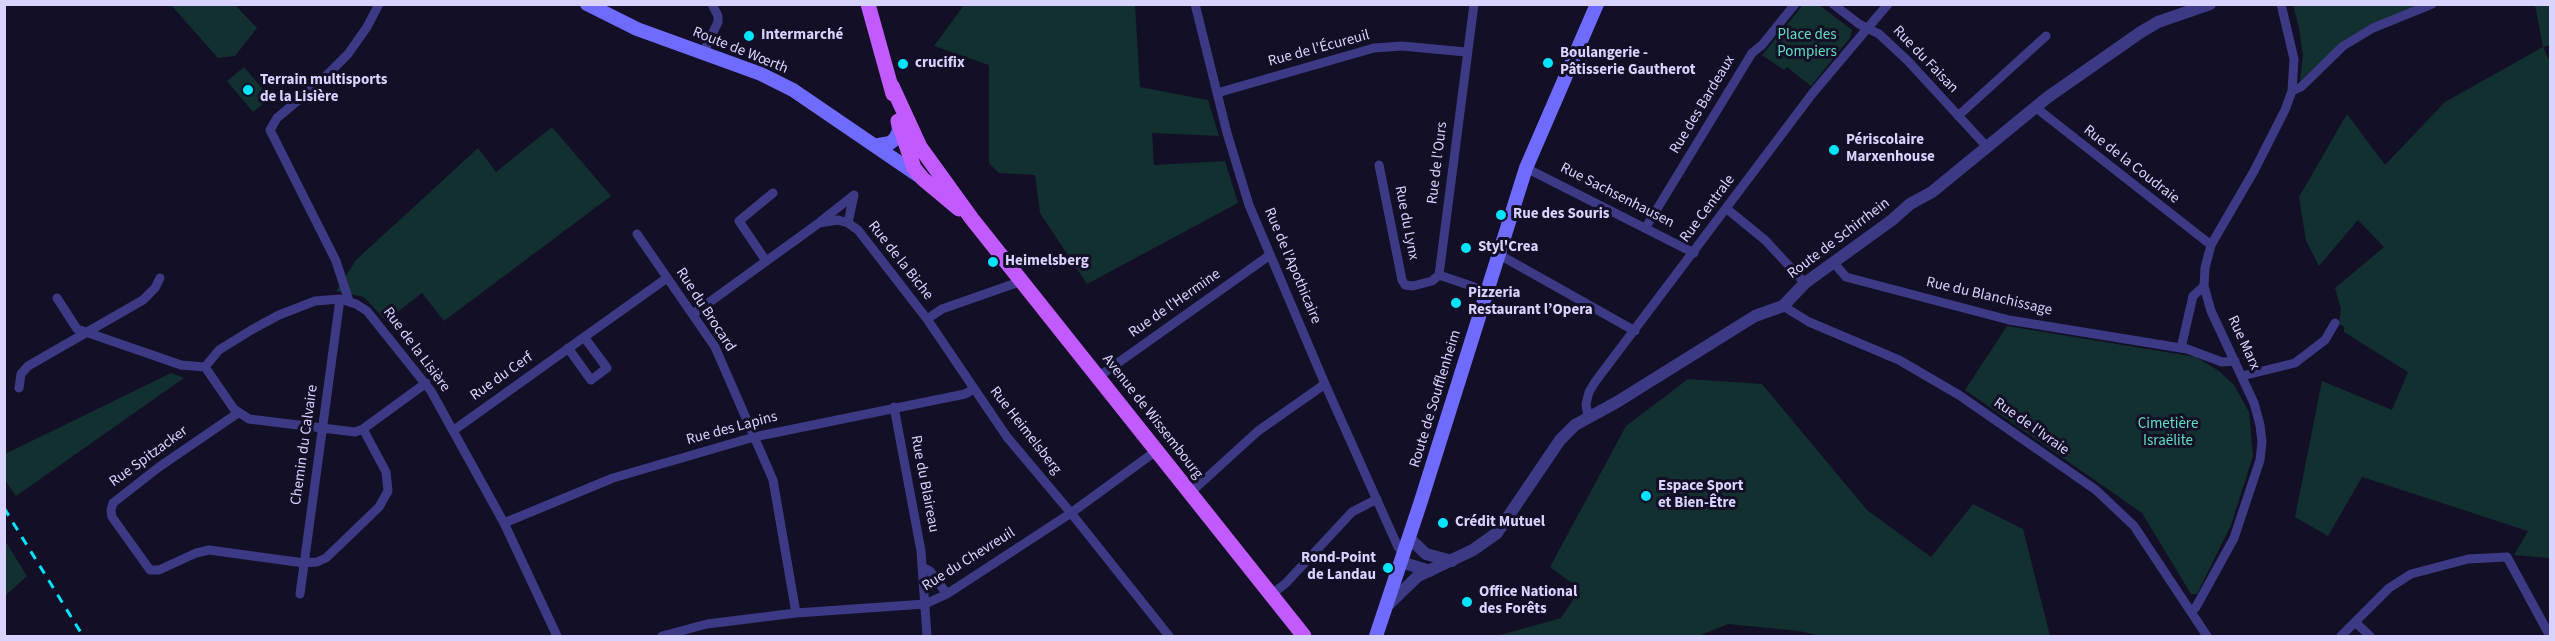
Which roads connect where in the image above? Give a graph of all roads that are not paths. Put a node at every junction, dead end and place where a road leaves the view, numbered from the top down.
1 (379, 4) edge
2 (587, 4) edge
3 (712, 4) edge
4 (868, 4) edge
5 (1195, 4) edge
6 (1474, 4) edge
7 (1597, 4) edge
8 (1795, 4) edge
9 (1888, 4) edge
10 (2210, 4) edge
11 (2281, 4) edge
12 (2432, 4) edge
13 (1834, 5) edge
14 (1868, 27) junction
15 (2046, 36) dead end
16 (1466, 52) junction
17 (703, 53) junction
18 (892, 86) junction
19 (2292, 91) junction
20 (1217, 93) junction
21 (2034, 107) junction
22 (1958, 116) junction
23 (898, 121) junction
24 (875, 145) junction
25 (910, 146) junction
26 (1987, 147) junction
27 (889, 156) junction
28 (1379, 165) dead end
29 (1526, 168) junction
30 (923, 179) junction
31 (773, 194) dead end
32 (1727, 209) junction
33 (972, 219) junction
34 (819, 223) junction
35 (848, 223) junction
36 (1646, 227) junction
37 (636, 234) dead end
38 (2211, 245) junction
39 (1694, 253) junction
40 (1498, 254) junction
41 (1270, 255) junction
42 (766, 261) junction
43 (1834, 263) junction
44 (1439, 276) junction
45 (160, 278) dead end
46 (667, 278) junction
47 (1022, 281) junction
48 (1805, 283) junction
49 (2204, 286) junction
50 (1486, 291) junction
51 (57, 298) dead end
52 (344, 300) junction
53 (1783, 306) junction
54 (693, 314) junction
55 (927, 319) junction
56 (2335, 323) dead end
57 (1635, 331) junction
58 (87, 334) junction
59 (584, 337) junction
60 (568, 348) junction
61 (2181, 348) junction
62 (2235, 361) junction
63 (205, 367) junction
64 (2242, 376) junction
65 (1098, 377) junction
66 (426, 382) junction
67 (1325, 384) junction
68 (19, 388) dead end
69 (974, 389) junction
70 (894, 407) junction
71 (238, 413) junction
72 (1588, 417) junction
73 (322, 429) junction
74 (363, 429) junction
75 (454, 430) junction
76 (754, 438) junction
77 (1156, 451) junction
78 (1190, 493) junction
79 (1377, 499) junction
80 (1071, 513) junction
81 (504, 523) junction
82 (1391, 529) junction
83 (1409, 538) junction
84 (1403, 557) junction
85 (1452, 561) junction
86 (304, 563) junction
87 (922, 567) junction
88 (1430, 571) junction
89 (300, 594) dead end
90 (947, 594) junction
91 (1271, 595) junction
92 (925, 604) junction
93 (1387, 606) junction
94 (2191, 612) junction
95 (796, 613) junction
96 (2355, 622) junction
97 (557, 636) edge
98 (662, 636) edge
99 (927, 636) edge
100 (1169, 636) edge
101 (1304, 636) edge
102 (1376, 636) edge
103 (2207, 636) edge
104 (2341, 636) edge
105 (2370, 636) edge
106 (2550, 636) edge

1 - 52 street
2 - 17 main road, Route de Wœrth
3 - 17 street
4 - 18 main road, Avenue de Wissembourg
5 - 20 street, Rue de l'Apothicaire
6 - 16 street, Rue de l'Ours
7 - 29 main road, Route de Soufflenheim
8 - 36 street, Rue des Bardeaux
9 - 14 street, Rue Centrale
10 - 21 street, Route de Schirrhein
11 - 19 street, Rue Marx
12 - 19 street, Rue Marx
13 - 14 street, Rue du Faisan
14 - 22 street, Rue du Faisan
14 - 32 street, Rue Centrale
15 - 22 street
16 - 20 street, Rue de l'Écureuil
16 - 44 street, Rue de l'Ours
17 - 24 main road, Route de Wœrth
18 - 23 main road, Avenue de Wissembourg
18 - 25 main road, Avenue de Wissembourg
19 - 38 street, Rue Marx
20 - 41 street, Rue de l'Apothicaire
21 - 26 street, Route de Schirrhein
21 - 38 street, Rue de la Coudraie
22 - 26 street, Rue du Faisan
23 - 24 main road
23 - 25 main road, Avenue de Wissembourg
24 - 25 main road
24 - 27 main road, Route de Wœrth
25 - 27 main road
25 - 30 main road, Avenue de Wissembourg
25 - 33 main road, Avenue de Wissembourg
26 - 43 street, Route de Schirrhein
27 - 30 main road, Route de Wœrth
28 - 44 street, Rue du Lynx
29 - 36 street, Rue Sachsenhausen
29 - 40 main road, Route de Soufflenheim
30 - 33 main road, Avenue de Wissembourg
31 - 42 street
32 - 39 street, Rue Centrale
32 - 48 street
33 - 47 main road, Avenue de Wissembourg
34 - 35 street, Rue de la Biche
34 - 35 street, Rue de la Biche
34 - 42 street, Rue de la Biche
35 - 55 street, Rue de la Biche
36 - 39 street, Rue Sachsenhausen
37 - 46 street, Rue du Brocard
38 - 49 street, Rue Marx
39 - 57 street, Rue Centrale
40 - 50 main road, Route de Soufflenheim
40 - 57 street
41 - 65 street, Rue de l'Hermine
41 - 67 street, Rue de l'Apothicaire
42 - 54 street, Rue de la Biche
43 - 48 street, Route de Schirrhein
43 - 61 street, Rue du Blanchissage
44 - 50 street
45 - 58 street
46 - 54 street, Rue du Brocard
46 - 59 street, Rue du Cerf
47 - 55 street
47 - 65 main road, Avenue de Wissembourg
48 - 53 street, Route de Schirrhein
49 - 61 street
49 - 62 street, Rue Marx
50 - 83 main road, Route de Soufflenheim
51 - 58 street
52 - 63 street
52 - 66 street, Rue de la Lisière
52 - 73 street, Chemin du Calvaire
53 - 72 street, Route de Schirrhein
53 - 94 street, Rue de l'Ivraie
54 - 76 street, Rue du Brocard
55 - 69 street, Rue Heimelsberg
56 - 64 street
57 - 72 street, Rue Centrale
58 - 63 street
58 - 68 street
59 - 60 street, Rue du Cerf
59 - 60 street
60 - 75 street, Rue du Cerf
61 - 62 street, Rue du Blanchissage
62 - 64 street, Rue Marx
63 - 71 street
64 - 94 street, Rue Marx
65 - 77 main road, Avenue de Wissembourg
66 - 74 street
66 - 75 street, Rue de la Lisière
67 - 78 street
67 - 79 street, Rue de l'Apothicaire
69 - 70 street, Rue des Lapins
69 - 80 street, Rue Heimelsberg
70 - 76 street, Rue des Lapins
70 - 87 street, Rue du Blaireau
71 - 73 street
71 - 86 street, Rue Spitzacker
72 - 85 street, Route de Schirrhein
73 - 74 street
73 - 86 street, Chemin du Calvaire
74 - 86 street, Rue Spitzacker
75 - 81 street, Rue de la Lisière
76 - 81 street, Rue des Lapins
76 - 95 street, Rue du Brocard
77 - 78 main road, Avenue de Wissembourg
77 - 80 street, Rue du Chevreuil
78 - 91 main road, Avenue de Wissembourg
79 - 82 street, Rue de l'Apothicaire
79 - 91 street
80 - 90 street, Rue du Chevreuil
80 - 100 street, Rue Heimelsberg
81 - 97 street, Rue de la Lisière
82 - 83 street
82 - 84 street, Rue de l'Apothicaire
83 - 84 main road, Route de Soufflenheim
83 - 85 street
84 - 88 street
84 - 93 main road, Route de Soufflenheim
85 - 88 street, Route de Schirrhein
86 - 89 street, Chemin du Calvaire
87 - 90 street
87 - 92 street, Rue du Blaireau
88 - 93 street, Route de Schirrhein
90 - 92 street, Rue du Chevreuil
91 - 101 main road, Avenue de Wissembourg
92 - 95 street, Rue du Chevreuil
92 - 99 street, Rue du Blaireau
93 - 102 main road, Route de Soufflenheim
94 - 103 street, Rue de l'Ivraie
95 - 98 street, Rue du Chevreuil
96 - 104 street
96 - 105 street
96 - 106 street

